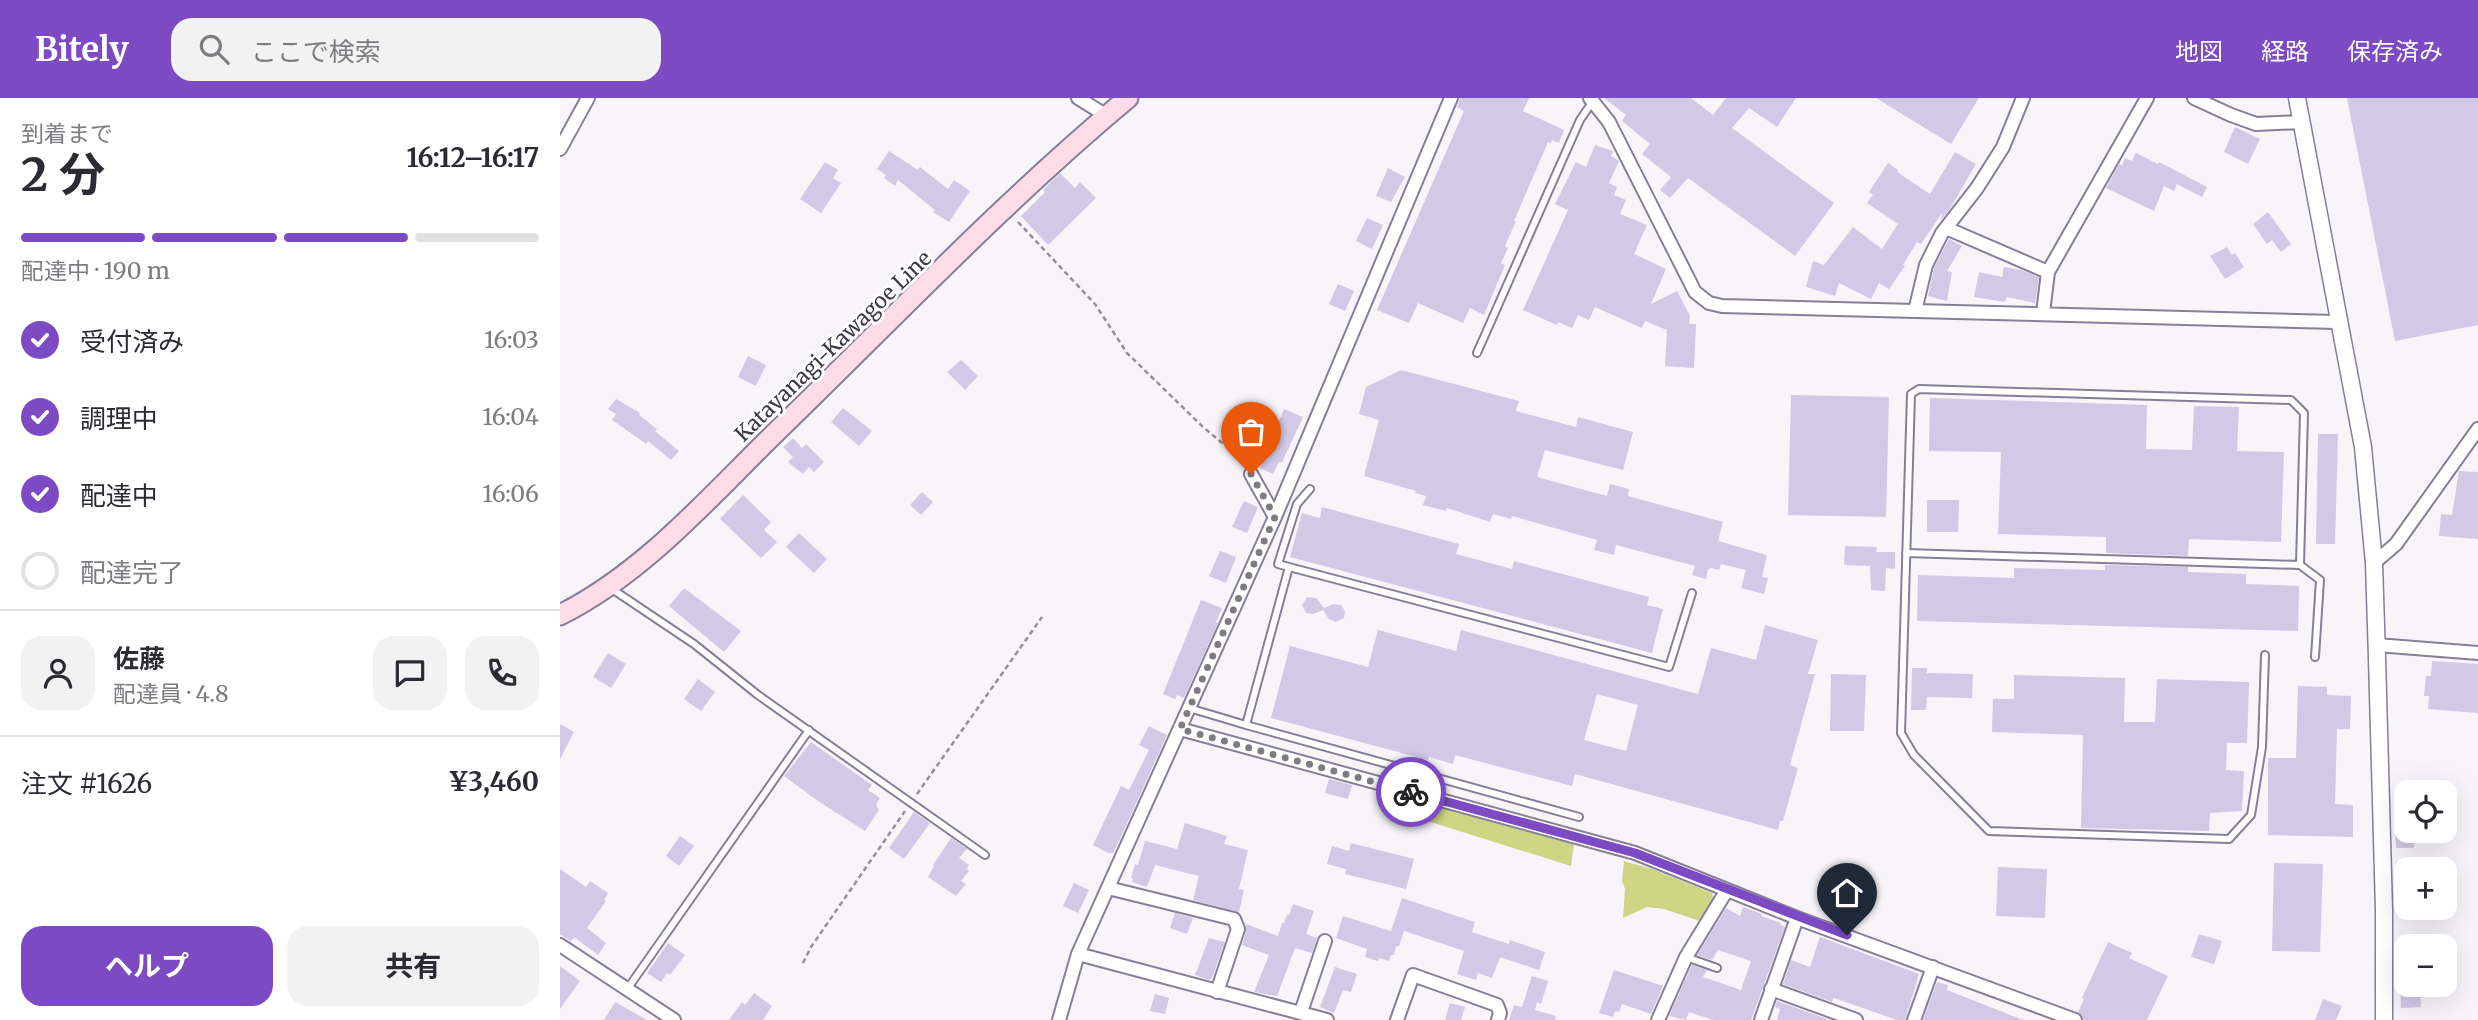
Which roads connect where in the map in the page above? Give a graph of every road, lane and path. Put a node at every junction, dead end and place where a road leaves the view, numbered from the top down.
1 (588, 98) edge
2 (1078, 98) edge
3 (1128, 98) edge
4 (1451, 98) edge
5 (2024, 98) edge
6 (2147, 98) edge
7 (2194, 98) edge
8 (2297, 98) edge
9 (1593, 99) edge
10 (1107, 116) junction
11 (2301, 122) junction
12 (560, 149) edge
13 (1006, 209) junction
14 (1946, 228) junction
15 (2048, 272) junction
16 (1915, 311) junction
17 (2043, 313) junction
18 (2338, 322) junction
19 (1477, 353) dead end
20 (2478, 429) edge
21 (1251, 474) joint
22 (1310, 489) dead end
23 (1275, 517) junction
24 (1906, 553) junction
25 (2374, 563) junction
26 (2300, 565) junction
27 (1289, 567) junction
28 (607, 586) junction
29 (1692, 593) dead end
30 (563, 617) edge
31 (1042, 617) dead end
32 (2376, 645) junction
33 (2478, 653) edge
34 (2265, 656) dead end
35 (2315, 657) dead end
36 (1189, 708) junction
37 (1246, 725) junction
38 (1180, 729) junction
39 (809, 730) junction
40 (912, 802) junction
41 (1579, 817) dead end
42 (985, 855) dead end
43 (1108, 888) junction
44 (1727, 890) junction
45 (1797, 918) junction
46 (1325, 941) dead end
47 (560, 945) edge
48 (1078, 954) junction
49 (1686, 957) junction
50 (803, 963) dead end
51 (1933, 967) junction
52 (1717, 968) dead end
53 (628, 988) junction
54 (1771, 989) junction
55 (1217, 992) junction
56 (1060, 1014) edge
57 (1303, 1015) edge
58 (2071, 1019) edge
59 (674, 1020) edge
60 (1051, 1020) edge
61 (1327, 1020) edge
62 (1397, 1020) edge
63 (1498, 1020) edge
64 (1658, 1020) edge
65 (1761, 1020) edge
66 (1856, 1020) edge
67 (1914, 1020) edge
68 (2384, 1020) edge

1 - 12 street
2 - 10 street
3 - 10 main road, Katayanagi-Kawagoe Line
4 - 23 street
5 - 14 street
6 - 15 street
7 - 11 street
8 - 11 street
9 - 16 street
9 - 19 lane
10 - 13 main road, Katayanagi-Kawagoe Line
11 - 18 street
13 - 21 path
13 - 28 main road, Katayanagi-Kawagoe Line
14 - 15 street
14 - 16 street
15 - 17 street
16 - 17 street
17 - 18 street
18 - 25 street
20 - 25 street
21 - 23 street
22 - 27 lane
23 - 36 street
24 - 26 lane
24 - 26 lane
24 - 34 lane
25 - 32 street
26 - 35 lane
27 - 29 lane
27 - 37 lane
28 - 30 main road, Katayanagi-Kawagoe Line
28 - 39 lane
31 - 40 path
32 - 33 street
32 - 68 street
36 - 37 lane
36 - 38 street
37 - 41 lane
38 - 43 street
38 - 44 street
39 - 40 lane
39 - 53 lane
40 - 42 lane
40 - 50 path
43 - 48 street
43 - 55 street
44 - 45 street
44 - 49 street
45 - 51 street
45 - 54 street
46 - 57 street
47 - 53 street
48 - 55 street
48 - 56 street
49 - 52 lane
49 - 64 street
51 - 58 street
51 - 67 street
53 - 59 street
54 - 65 street
54 - 66 street
55 - 57 street
56 - 60 street
57 - 61 street
62 - 63 street

